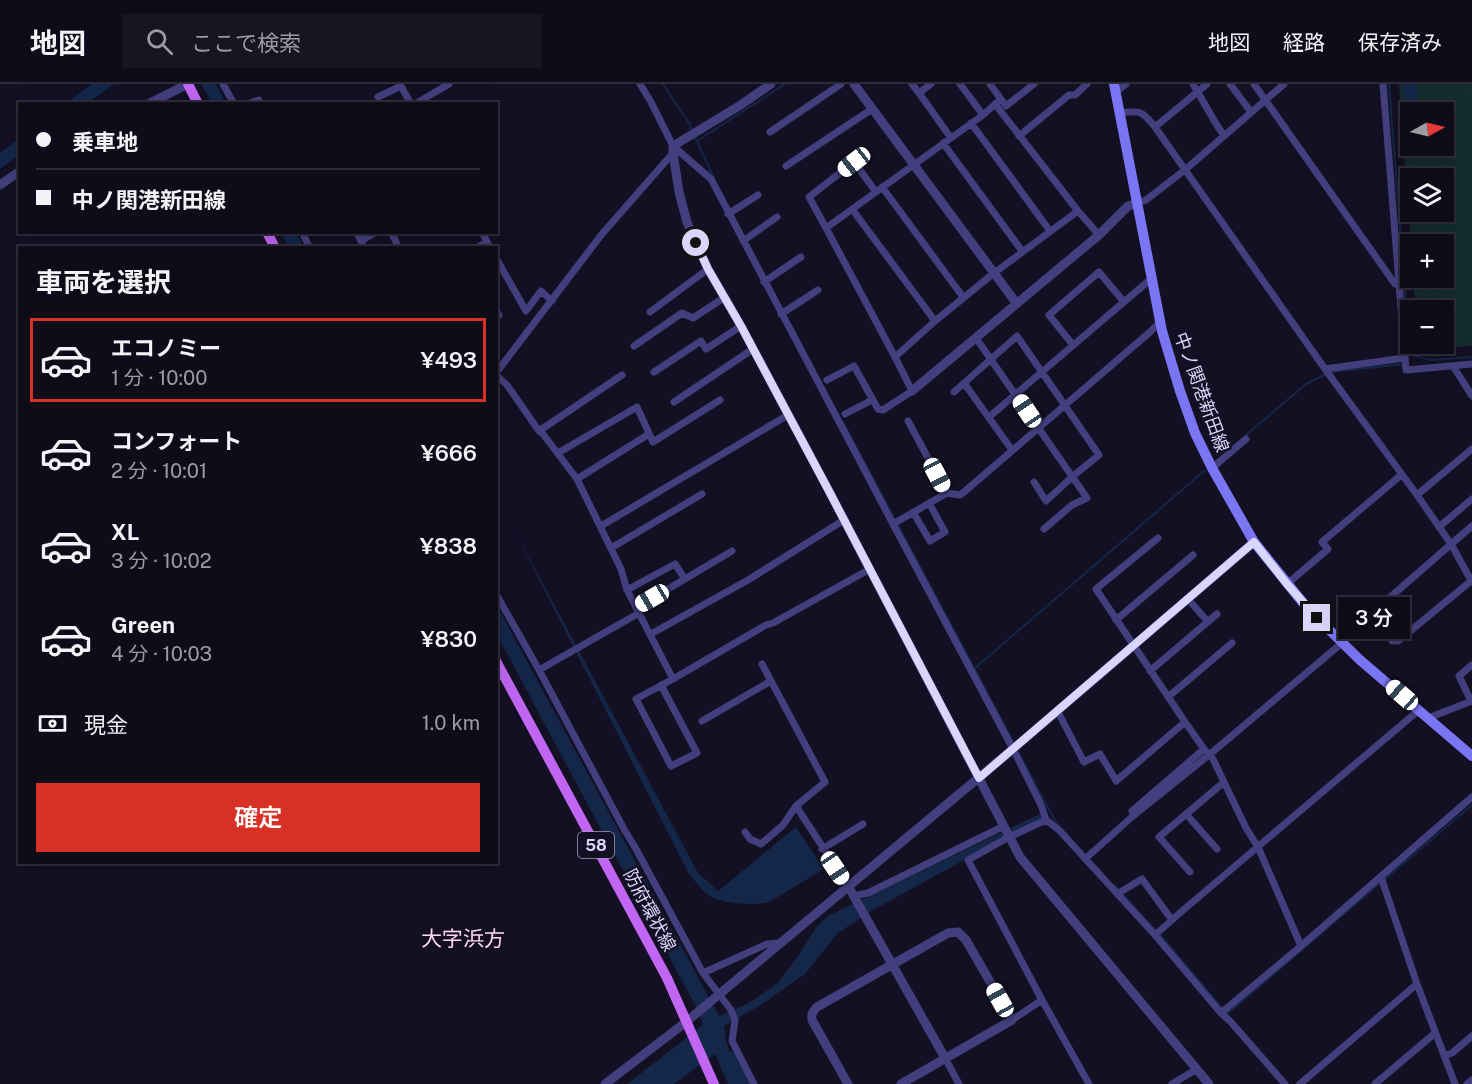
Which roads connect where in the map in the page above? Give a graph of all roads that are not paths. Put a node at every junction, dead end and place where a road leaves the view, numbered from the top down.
1 (188, 84) edge
2 (223, 84) edge
3 (449, 84) edge
4 (640, 84) edge
5 (771, 84) edge
6 (841, 84) edge
7 (854, 84) edge
8 (912, 84) edge
9 (931, 84) edge
10 (960, 84) edge
11 (1034, 84) edge
12 (1087, 84) edge
13 (1126, 84) edge
14 (1193, 84) edge
15 (1207, 84) edge
16 (1230, 84) edge
17 (1254, 84) edge
18 (1284, 84) edge
19 (1383, 84) edge
20 (993, 85) edge
21 (434, 88) edge
22 (1115, 88) edge
23 (1197, 92) junction
24 (919, 93) junction
25 (378, 97) dead end
26 (1266, 99) junction
27 (259, 100) dead end
28 (152, 102) edge
29 (197, 102) edge
30 (233, 102) edge
31 (254, 102) edge
32 (412, 102) edge
33 (416, 102) edge
34 (998, 102) junction
35 (872, 109) junction
36 (1251, 112) junction
37 (1120, 113) junction
38 (983, 115) junction
39 (971, 123) junction
40 (1155, 127) junction
41 (770, 132) dead end
42 (1019, 136) junction
43 (1224, 136) junction
44 (951, 138) junction
45 (943, 143) junction
46 (673, 149) junction
47 (913, 164) junction
48 (786, 166) dead end
49 (1186, 169) junction
50 (18, 172) edge
51 (0, 185) edge
52 (879, 190) junction
53 (758, 195) dead end
54 (1138, 203) junction
55 (852, 209) junction
56 (1078, 210) junction
57 (728, 214) junction
58 (777, 217) dead end
59 (826, 228) junction
60 (1050, 231) junction
61 (1099, 235) junction
62 (743, 241) junction
63 (1022, 251) junction
64 (801, 257) dead end
65 (498, 262) edge
66 (708, 269) junction
67 (994, 273) junction
68 (1152, 278) junction
69 (764, 282) junction
70 (1399, 285) junction
71 (818, 290) dead end
72 (724, 297) junction
73 (963, 297) junction
74 (552, 301) junction
75 (1124, 302) junction
76 (1017, 304) junction
77 (650, 312) dead end
78 (782, 314) junction
79 (935, 321) junction
80 (1161, 321) junction
81 (741, 326) junction
82 (976, 338) junction
83 (1074, 345) junction
84 (634, 346) dead end
85 (753, 349) junction
86 (895, 357) junction
87 (991, 358) junction
88 (1404, 358) junction
89 (1472, 364) edge
90 (1452, 366) junction
91 (1325, 369) junction
92 (498, 371) edge
93 (1042, 371) junction
94 (654, 372) dead end
95 (622, 375) dead end
96 (498, 376) edge
97 (827, 380) dead end
98 (964, 383) junction
99 (912, 391) junction
100 (954, 392) dead end
101 (1016, 394) junction
102 (1472, 396) edge
103 (720, 400) dead end
104 (872, 400) junction
105 (674, 402) dead end
106 (1065, 405) junction
107 (845, 414) dead end
108 (788, 415) junction
109 (989, 417) junction
110 (908, 421) dead end
111 (1038, 428) junction
112 (539, 431) junction
113 (649, 434) junction
114 (1246, 439) dead end
115 (1472, 449) edge
116 (1012, 450) junction
117 (558, 453) junction
118 (1212, 468) junction
119 (1401, 475) junction
120 (1072, 477) junction
121 (577, 479) junction
122 (1034, 482) dead end
123 (947, 493) junction
124 (702, 494) dead end
125 (1417, 495) junction
126 (1472, 499) edge
127 (930, 503) junction
128 (914, 512) junction
129 (844, 520) junction
130 (893, 524) junction
131 (601, 526) junction
132 (1472, 526) edge
133 (1439, 527) junction
134 (1044, 529) dead end
135 (1158, 538) dead end
136 (1254, 542) junction
137 (1451, 544) junction
138 (611, 548) junction
139 (732, 551) dead end
140 (1193, 555) dead end
141 (1472, 564) edge
142 (870, 569) junction
143 (1465, 569) junction
144 (685, 579) junction
145 (1472, 582) edge
146 (1287, 584) junction
147 (627, 590) junction
148 (498, 598) edge
149 (1188, 599) junction
150 (638, 610) junction
151 (1375, 611) junction
152 (1217, 614) dead end
153 (1116, 620) junction
154 (1208, 622) junction
155 (651, 634) junction
156 (1232, 643) dead end
157 (1342, 643) junction
158 (1133, 646) junction
159 (762, 664) dead end
160 (1472, 664) edge
161 (498, 665) edge
162 (539, 670) junction
163 (1150, 671) junction
164 (674, 679) junction
165 (771, 681) junction
166 (661, 685) junction
167 (1168, 698) junction
168 (1471, 701) edge
169 (1057, 710) junction
170 (1419, 710) junction
171 (1428, 718) junction
172 (702, 721) dead end
173 (1185, 722) junction
174 (1013, 749) junction
175 (1206, 752) junction
176 (1472, 756) edge
177 (979, 778) junction
178 (1224, 782) junction
179 (1472, 797) edge
180 (796, 806) junction
181 (1131, 811) dead end
182 (1186, 814) junction
183 (1046, 820) junction
184 (863, 824) dead end
185 (1006, 831) junction
186 (745, 832) dead end
187 (1258, 848) junction
188 (822, 849) junction
189 (1216, 849) dead end
190 (1085, 859) junction
191 (1190, 872) dead end
192 (1381, 877) junction
193 (848, 886) junction
194 (1117, 894) junction
195 (854, 898) junction
196 (1172, 921) junction
197 (1155, 935) junction
198 (781, 943) junction
199 (1301, 946) junction
200 (891, 965) junction
201 (703, 973) junction
202 (1417, 984) junction
203 (718, 995) junction
204 (1042, 1000) junction
205 (1221, 1013) junction
206 (1012, 1020) junction
207 (688, 1027) junction
208 (1435, 1033) junction
209 (1472, 1036) edge
210 (1444, 1056) junction
211 (945, 1058) junction
212 (1197, 1069) junction
213 (1472, 1080) edge
214 (605, 1084) edge
215 (714, 1084) edge
216 (754, 1084) edge
217 (848, 1084) edge
218 (901, 1084) edge
219 (959, 1084) edge
220 (1089, 1084) edge
221 (1172, 1084) edge
222 (1209, 1084) edge
223 (1285, 1084) edge
224 (1300, 1084) edge
225 (1375, 1084) edge
226 (1455, 1084) edge
227 (1467, 1084) edge

1 - 28 street
1 - 29 main road
2 - 30 street
3 - 21 street
4 - 46 street
5 - 46 street
6 - 41 street
7 - 35 street
8 - 24 street
9 - 24 street
10 - 38 street
11 - 34 street
12 - 42 street
13 - 22 street
14 - 23 street
15 - 23 street
16 - 36 street
17 - 26 street
18 - 26 street
19 - 70 street
20 - 34 street
21 - 33 street
22 - 37 main road, 中ノ関港新田線
23 - 40 street
23 - 43 street
24 - 44 street
25 - 32 street
26 - 36 street
26 - 70 street
27 - 31 street
34 - 38 street
34 - 42 street
35 - 47 street
35 - 48 street
36 - 43 street
37 - 40 street
37 - 54 main road, 中ノ関港新田線
38 - 39 street
39 - 44 street
39 - 60 street
40 - 49 street
42 - 56 street
43 - 49 street
44 - 45 street
45 - 47 street
45 - 63 street
46 - 57 street
46 - 66 street
46 - 74 street
47 - 52 street
47 - 67 street
49 - 54 street
49 - 91 street
50 - 51 street
52 - 55 street
52 - 59 street
52 - 73 street
53 - 57 street
54 - 61 street
54 - 68 main road, 中ノ関港新田線
55 - 59 street
55 - 79 street
56 - 60 street
56 - 61 street
57 - 62 street
58 - 62 street
59 - 86 street
60 - 63 street
61 - 76 street
62 - 69 street
63 - 67 street
64 - 69 street
65 - 74 street
66 - 72 street
66 - 77 street
67 - 73 street
67 - 76 street
68 - 75 street
68 - 80 main road, 中ノ関港新田線
69 - 78 street
70 - 88 street
71 - 78 street
72 - 81 street
72 - 84 street
73 - 79 street
74 - 92 street
75 - 83 street
75 - 83 street
76 - 82 street
78 - 130 street
79 - 86 street
80 - 106 street
80 - 118 main road, 中ノ関港新田線
81 - 85 street
81 - 94 street
82 - 87 street
82 - 99 street
83 - 93 street
85 - 105 street
85 - 108 street
86 - 99 street
87 - 93 street
87 - 98 street
87 - 101 street
88 - 90 street
88 - 91 street
89 - 90 street
90 - 102 street
91 - 119 street
93 - 101 street
93 - 106 street
95 - 112 street
96 - 112 street
97 - 104 street
98 - 100 street
98 - 109 street
99 - 104 street
101 - 109 street
101 - 111 street
103 - 113 street
104 - 107 street
106 - 111 street
106 - 120 street
108 - 129 street
108 - 131 street
109 - 116 street
110 - 123 street
111 - 116 street
111 - 120 street
112 - 117 street
113 - 117 street
113 - 121 street
114 - 118 street
115 - 125 street
116 - 123 street
117 - 121 street
118 - 136 main road, 中ノ関港新田線
119 - 125 street
119 - 146 street
120 - 122 street
120 - 134 street
121 - 131 street
123 - 127 street
124 - 138 street
125 - 133 street
126 - 133 street
127 - 128 street
127 - 128 street
128 - 130 street
129 - 142 street
129 - 155 street
130 - 174 street
131 - 138 street
132 - 137 street
133 - 137 street
135 - 153 street
136 - 146 main road, 中ノ関港新田線
136 - 149 street
137 - 143 street
137 - 151 street
138 - 147 street
139 - 144 street
140 - 153 street
141 - 143 street
142 - 164 street
142 - 177 street
143 - 145 street
144 - 147 street
144 - 150 street
145 - 151 street
146 - 157 main road, 中ノ関港新田線
147 - 150 street
148 - 162 street
149 - 154 street
149 - 158 street
150 - 155 street
150 - 162 street
151 - 157 street
152 - 154 street
153 - 158 street
154 - 163 street
155 - 164 street
156 - 167 street
157 - 170 main road, 中ノ関港新田線
157 - 175 street
158 - 163 street
158 - 169 street
159 - 165 street
160 - 168 street
161 - 207 main road, 防府環状線 / 58
162 - 201 street
163 - 167 street
164 - 166 street
165 - 172 street
165 - 180 street
166 - 166 street
167 - 173 street
168 - 171 street
169 - 173 street
169 - 174 street
170 - 171 main road, 中ノ関港新田線
170 - 187 street
171 - 176 main road, 中ノ関港新田線
173 - 175 street
174 - 177 street
174 - 183 street
175 - 178 street
175 - 181 street
175 - 190 street
177 - 185 street
177 - 193 street
178 - 182 street
178 - 187 street
179 - 192 street
180 - 186 street
180 - 188 street
182 - 189 street
182 - 191 street
183 - 185 street
183 - 190 street
184 - 188 street
185 - 195 street
185 - 204 street
185 - 212 street
187 - 196 street
187 - 199 street
188 - 193 street
190 - 194 street
192 - 199 street
192 - 202 street
193 - 195 street
193 - 198 street
194 - 196 street
194 - 197 street
195 - 200 street
196 - 197 street
197 - 205 street
198 - 201 street
198 - 203 street
199 - 205 street
200 - 206 street
200 - 211 street
200 - 217 street
201 - 203 street
202 - 208 street
202 - 224 street
203 - 207 street
203 - 216 street
204 - 206 street
204 - 220 street
205 - 223 street
206 - 211 street
207 - 214 street
207 - 215 main road, 防府環状線 / 58
208 - 210 street
208 - 225 street
209 - 210 street
210 - 226 street
211 - 218 street
211 - 219 street
212 - 221 street
212 - 222 street
213 - 227 street

